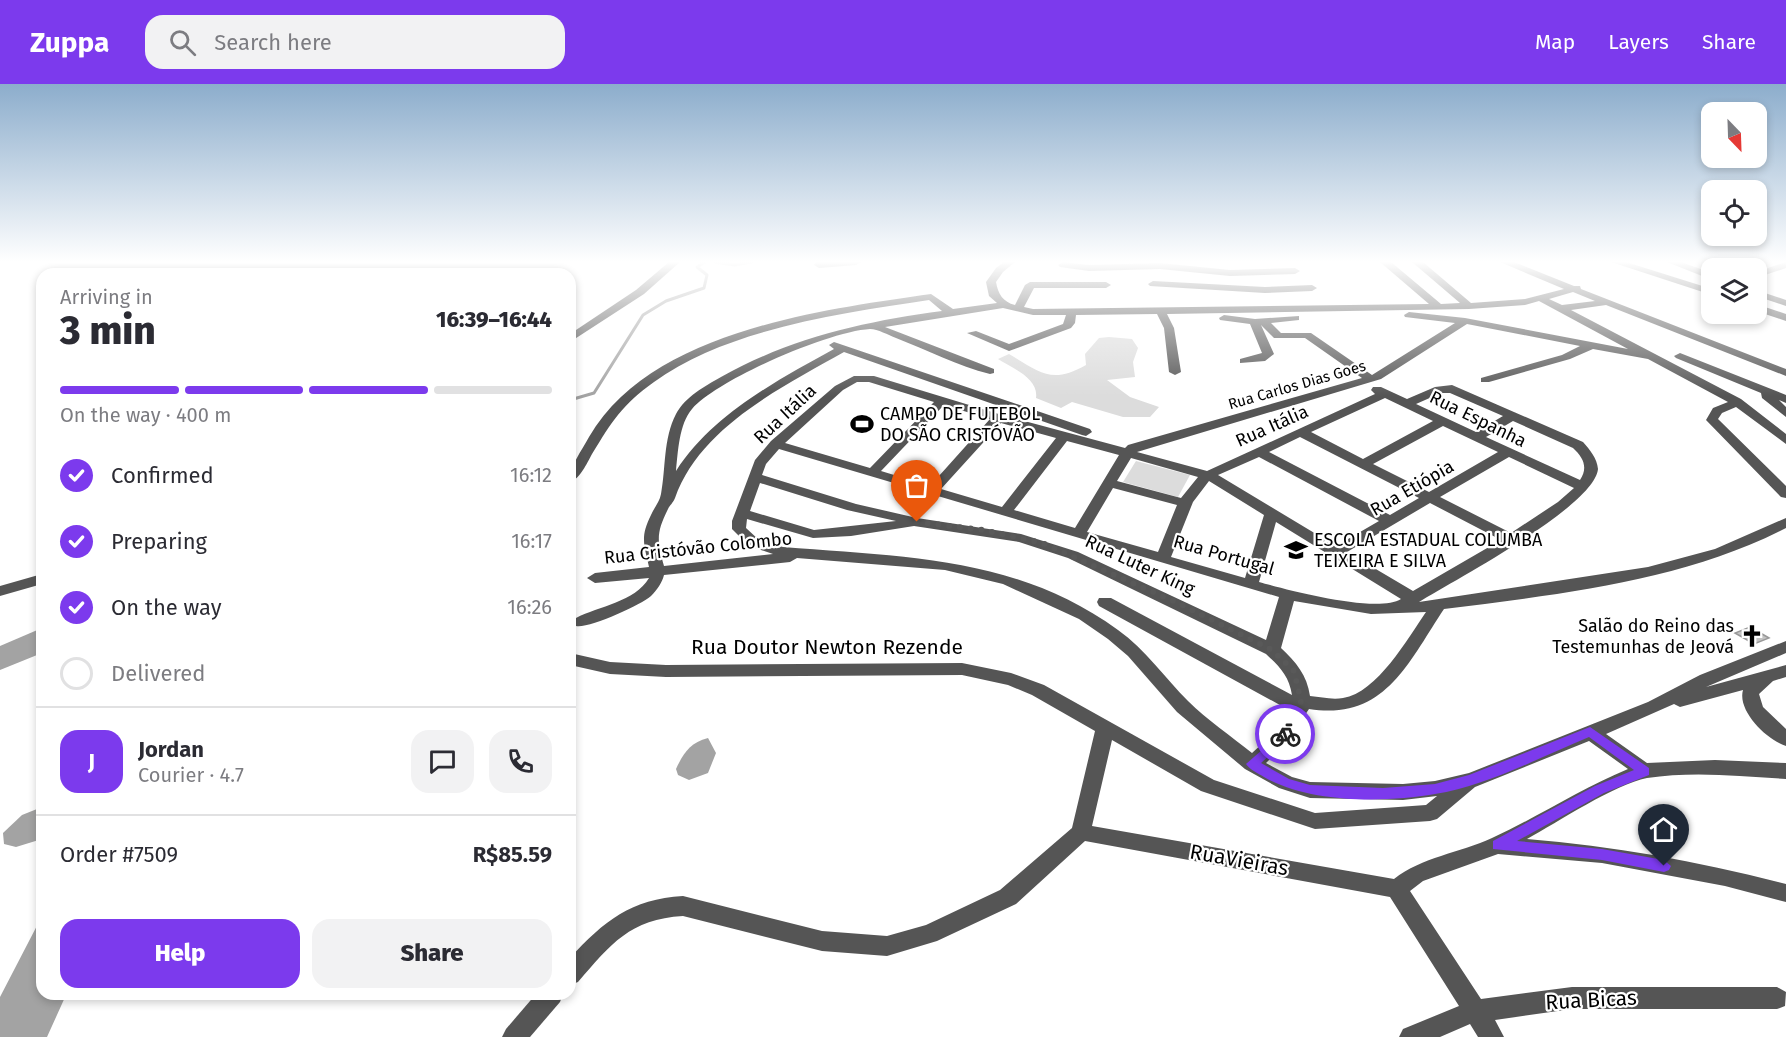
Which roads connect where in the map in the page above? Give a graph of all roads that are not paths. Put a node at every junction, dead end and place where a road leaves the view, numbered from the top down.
1 (618, 306) edge
2 (878, 306) edge
3 (943, 306) edge
4 (995, 306) edge
5 (1009, 306) edge
6 (1020, 306) edge
7 (1086, 306) edge
8 (1140, 306) edge
9 (1425, 306) edge
10 (1544, 306) edge
11 (1578, 306) edge
12 (1622, 306) edge
13 (1559, 309) junction
14 (1018, 310) junction
15 (1071, 312) junction
16 (1161, 312) junction
17 (1767, 312) edge
18 (952, 313) junction
19 (1220, 314) junction
20 (1786, 318) edge
21 (1465, 321) junction
22 (1259, 322) junction
23 (871, 325) junction
24 (972, 333) dead end
25 (576, 335) edge
26 (817, 338) junction
27 (1592, 345) junction
28 (842, 349) junction
29 (1648, 356) junction
30 (1680, 356) dead end
31 (1244, 361) dead end
32 (990, 371) dead end
33 (1175, 372) dead end
34 (1786, 373) edge
35 (1365, 380) junction
36 (1485, 380) dead end
37 (1759, 390) junction
38 (1384, 394) junction
39 (1786, 399) edge
40 (941, 401) junction
41 (1737, 402) junction
42 (1406, 404) junction
43 (1786, 413) edge
44 (1514, 415) junction
45 (998, 418) junction
46 (1441, 422) junction
47 (1302, 433) junction
48 (1064, 436) junction
49 (1475, 438) junction
50 (1786, 440) edge
51 (776, 444) junction
52 (1130, 450) junction
53 (1260, 452) junction
54 (1506, 453) junction
55 (1362, 465) junction
56 (576, 469) edge
57 (872, 473) junction
58 (1208, 475) junction
59 (756, 477) junction
60 (1109, 483) junction
61 (1583, 487) junction
62 (932, 491) junction
63 (1786, 494) edge
64 (1430, 498) junction
65 (668, 499) junction
66 (1185, 503) junction
67 (1006, 511) junction
68 (743, 513) junction
69 (1271, 514) junction
70 (1390, 521) junction
71 (917, 522) junction
72 (1786, 522) edge
73 (1079, 534) junction
74 (1511, 539) junction
75 (1335, 553) junction
76 (805, 555) junction
77 (1163, 558) junction
78 (658, 573) junction
79 (595, 579) dead end
80 (36, 581) edge
81 (1251, 583) junction
82 (0, 591) edge
83 (1288, 593) junction
84 (1412, 598) junction
85 (1105, 602) dead end
86 (1439, 604) junction
87 (1398, 608) junction
88 (582, 622) dead end
89 (1786, 647) edge
90 (1272, 650) junction
91 (576, 660) edge
92 (1786, 671) edge
93 (1767, 677) junction
94 (1301, 705) junction
95 (1654, 707) junction
96 (1105, 729) junction
97 (1590, 732) junction
98 (1786, 739) edge
99 (1252, 764) junction
100 (1644, 771) junction
101 (1786, 771) edge
102 (1472, 780) junction
103 (1081, 832) junction
104 (1498, 845) junction
105 (1397, 889) junction
106 (1786, 893) edge
107 (576, 969) edge
108 (1777, 998) dead end
109 (547, 1000) edge
110 (1475, 1011) junction
111 (514, 1037) edge
112 (1411, 1037) edge
113 (1492, 1037) edge

1 - 25 street
2 - 56 street
3 - 18 street
4 - 18 street
5 - 14 street
6 - 14 street
7 - 15 street
8 - 16 street
9 - 19 street
10 - 13 street
11 - 13 street
12 - 34 street
13 - 29 street
14 - 15 street
15 - 24 street
16 - 19 street
16 - 33 street
17 - 20 street
18 - 23 street
19 - 22 street
21 - 22 street
21 - 27 street
21 - 35 street, Rua Carlos Dias Goes
22 - 31 street
22 - 35 street, Rua Espanha
23 - 26 street
23 - 32 street
26 - 28 street
26 - 65 street
27 - 29 street
27 - 36 street
28 - 52 street
28 - 65 street
29 - 41 street
30 - 37 street
35 - 38 street, Rua Espanha
35 - 52 street, Rua Carlos Dias Goes
37 - 39 street
37 - 43 street
38 - 42 street, Rua Espanha
38 - 47 street, Rua Itália
40 - 45 street, Rua Itália
40 - 51 street, Rua Itália
40 - 57 street
41 - 50 street
41 - 63 street
42 - 44 street
42 - 46 street, Rua Espanha
44 - 49 street
44 - 61 street
45 - 48 street, Rua Itália
45 - 62 street
46 - 49 street, Rua Espanha
46 - 55 street
47 - 53 street, Rua Itália
47 - 55 street
48 - 52 street, Rua Itália
48 - 67 street
49 - 54 street, Rua Espanha
51 - 57 street, Rua Portugal
51 - 59 street, Rua Itália
52 - 58 street, Rua Itália
52 - 60 street
53 - 58 street, Rua Itália
53 - 70 street
54 - 61 street, Rua Espanha
54 - 64 street, Rua Etiópia
55 - 64 street
57 - 62 street, Rua Portugal
58 - 66 street
58 - 69 street
59 - 68 street, Rua Itália
59 - 71 street, Rua Luter King
60 - 66 street
60 - 73 street
61 - 74 street
62 - 67 street, Rua Portugal
64 - 70 street, Rua Etiópia
64 - 74 street
65 - 78 street
66 - 77 street
67 - 73 street, Rua Portugal
68 - 71 street, Rua Luter King
68 - 76 street
69 - 75 street
69 - 81 street
70 - 75 street, Rua Etiópia
71 - 90 street, Rua Luter King
72 - 86 street, Rua Portugal
73 - 77 street, Rua Portugal
74 - 84 street
75 - 84 street
76 - 78 street, Rua Cristóvão Colombo
76 - 99 street
77 - 81 street, Rua Portugal
78 - 79 street, Rua Cristóvão Colombo
78 - 88 street
80 - 82 street
81 - 83 street, Rua Portugal
83 - 87 street, Rua Portugal
83 - 90 street
84 - 87 street
85 - 94 street
86 - 87 street, Rua Portugal
86 - 94 street
89 - 95 street, Rua Doutor Newton Rezende
90 - 94 street, Rua Luter King
91 - 96 street, Rua Doutor Newton Rezende
92 - 93 street
93 - 95 street
93 - 98 street
94 - 99 street
95 - 97 street, Rua Doutor Newton Rezende
96 - 102 street, Rua Doutor Newton Rezende
96 - 103 street
97 - 100 street
97 - 102 street, Rua Doutor Newton Rezende
99 - 102 street, Rua Doutor Newton Rezende
100 - 101 street
100 - 104 street
103 - 105 street, RuaVieiras
103 - 107 street
104 - 105 street
104 - 106 street
105 - 110 street
108 - 110 street, Rua Bicas
109 - 111 street
110 - 112 street, Rua Bicas
110 - 113 street

